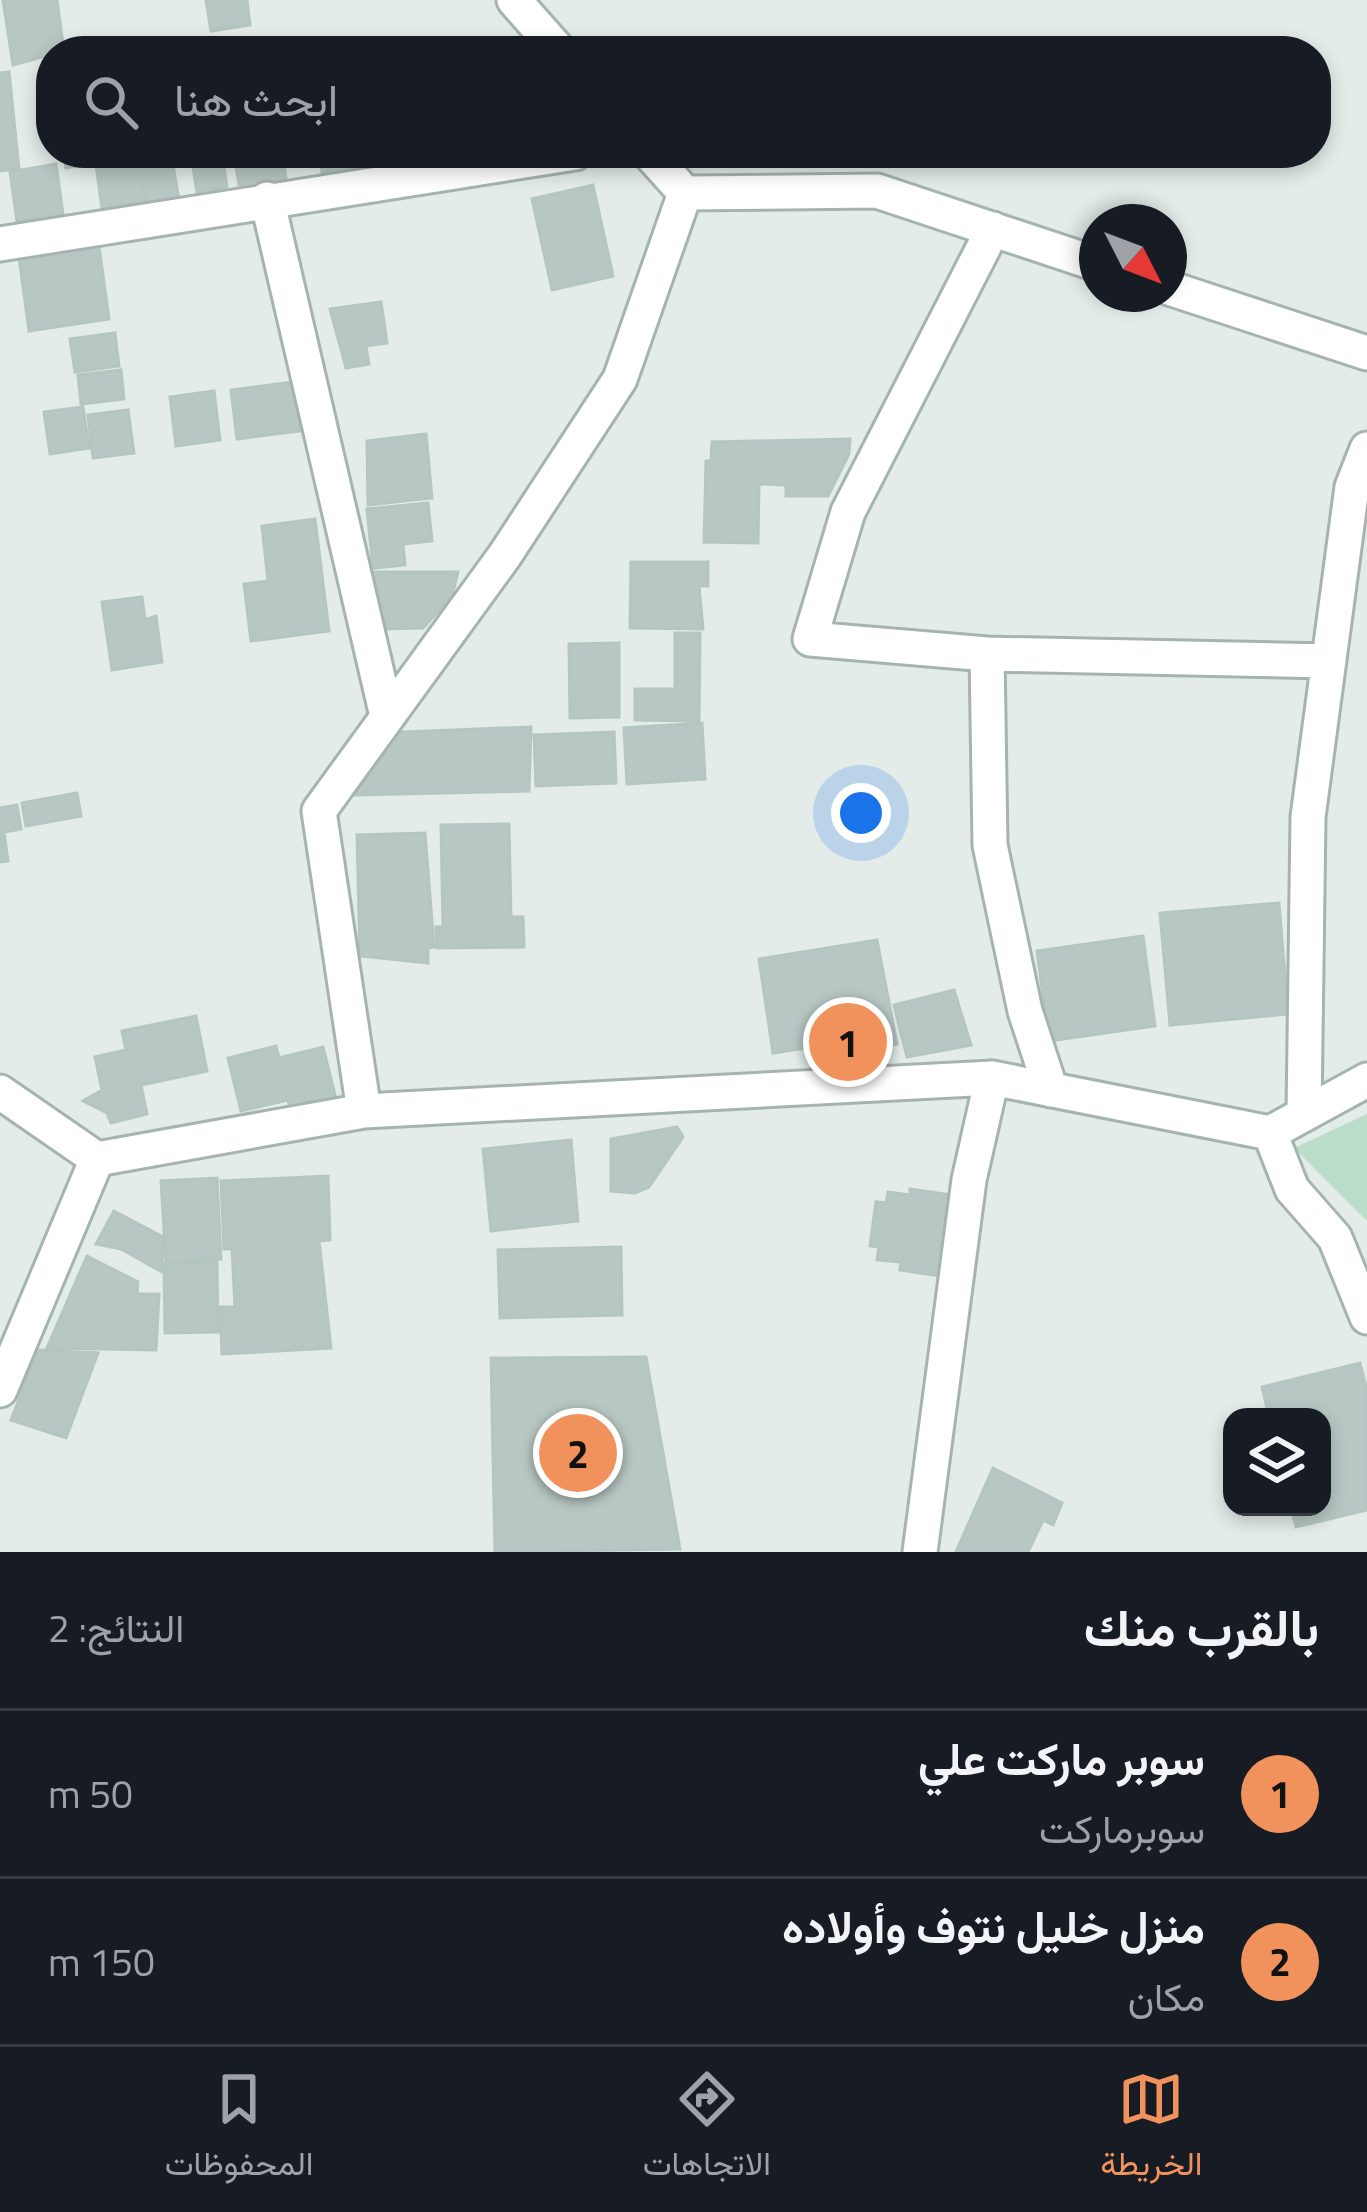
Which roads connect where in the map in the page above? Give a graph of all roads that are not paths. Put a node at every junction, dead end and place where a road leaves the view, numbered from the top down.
1 (514, 0) edge
2 (546, 36) edge
3 (475, 168) edge
4 (662, 168) edge
5 (685, 193) junction
6 (267, 199) junction
7 (993, 229) junction
8 (0, 244) edge
9 (1079, 258) edge
10 (1187, 294) edge
11 (1367, 353) edge
12 (1367, 449) edge
13 (987, 654) junction
14 (1329, 661) junction
15 (386, 712) junction
16 (992, 1078) junction
17 (1367, 1080) edge
18 (1051, 1090) junction
19 (0, 1092) edge
20 (364, 1111) junction
21 (1304, 1114) junction
22 (1270, 1133) junction
23 (98, 1159) junction
24 (1367, 1317) edge
25 (0, 1390) edge
26 (920, 1552) edge

1 - 2 street
3 - 6 street
4 - 5 street
5 - 7 street
5 - 15 street
6 - 8 street
6 - 15 street
7 - 9 street
7 - 13 street
10 - 11 street
12 - 14 street
13 - 14 street
13 - 18 street
14 - 21 street
15 - 20 street
16 - 18 street
16 - 20 street
16 - 26 street
17 - 21 street
18 - 22 street
19 - 23 street
20 - 23 street
21 - 22 street
22 - 24 street
23 - 25 street

